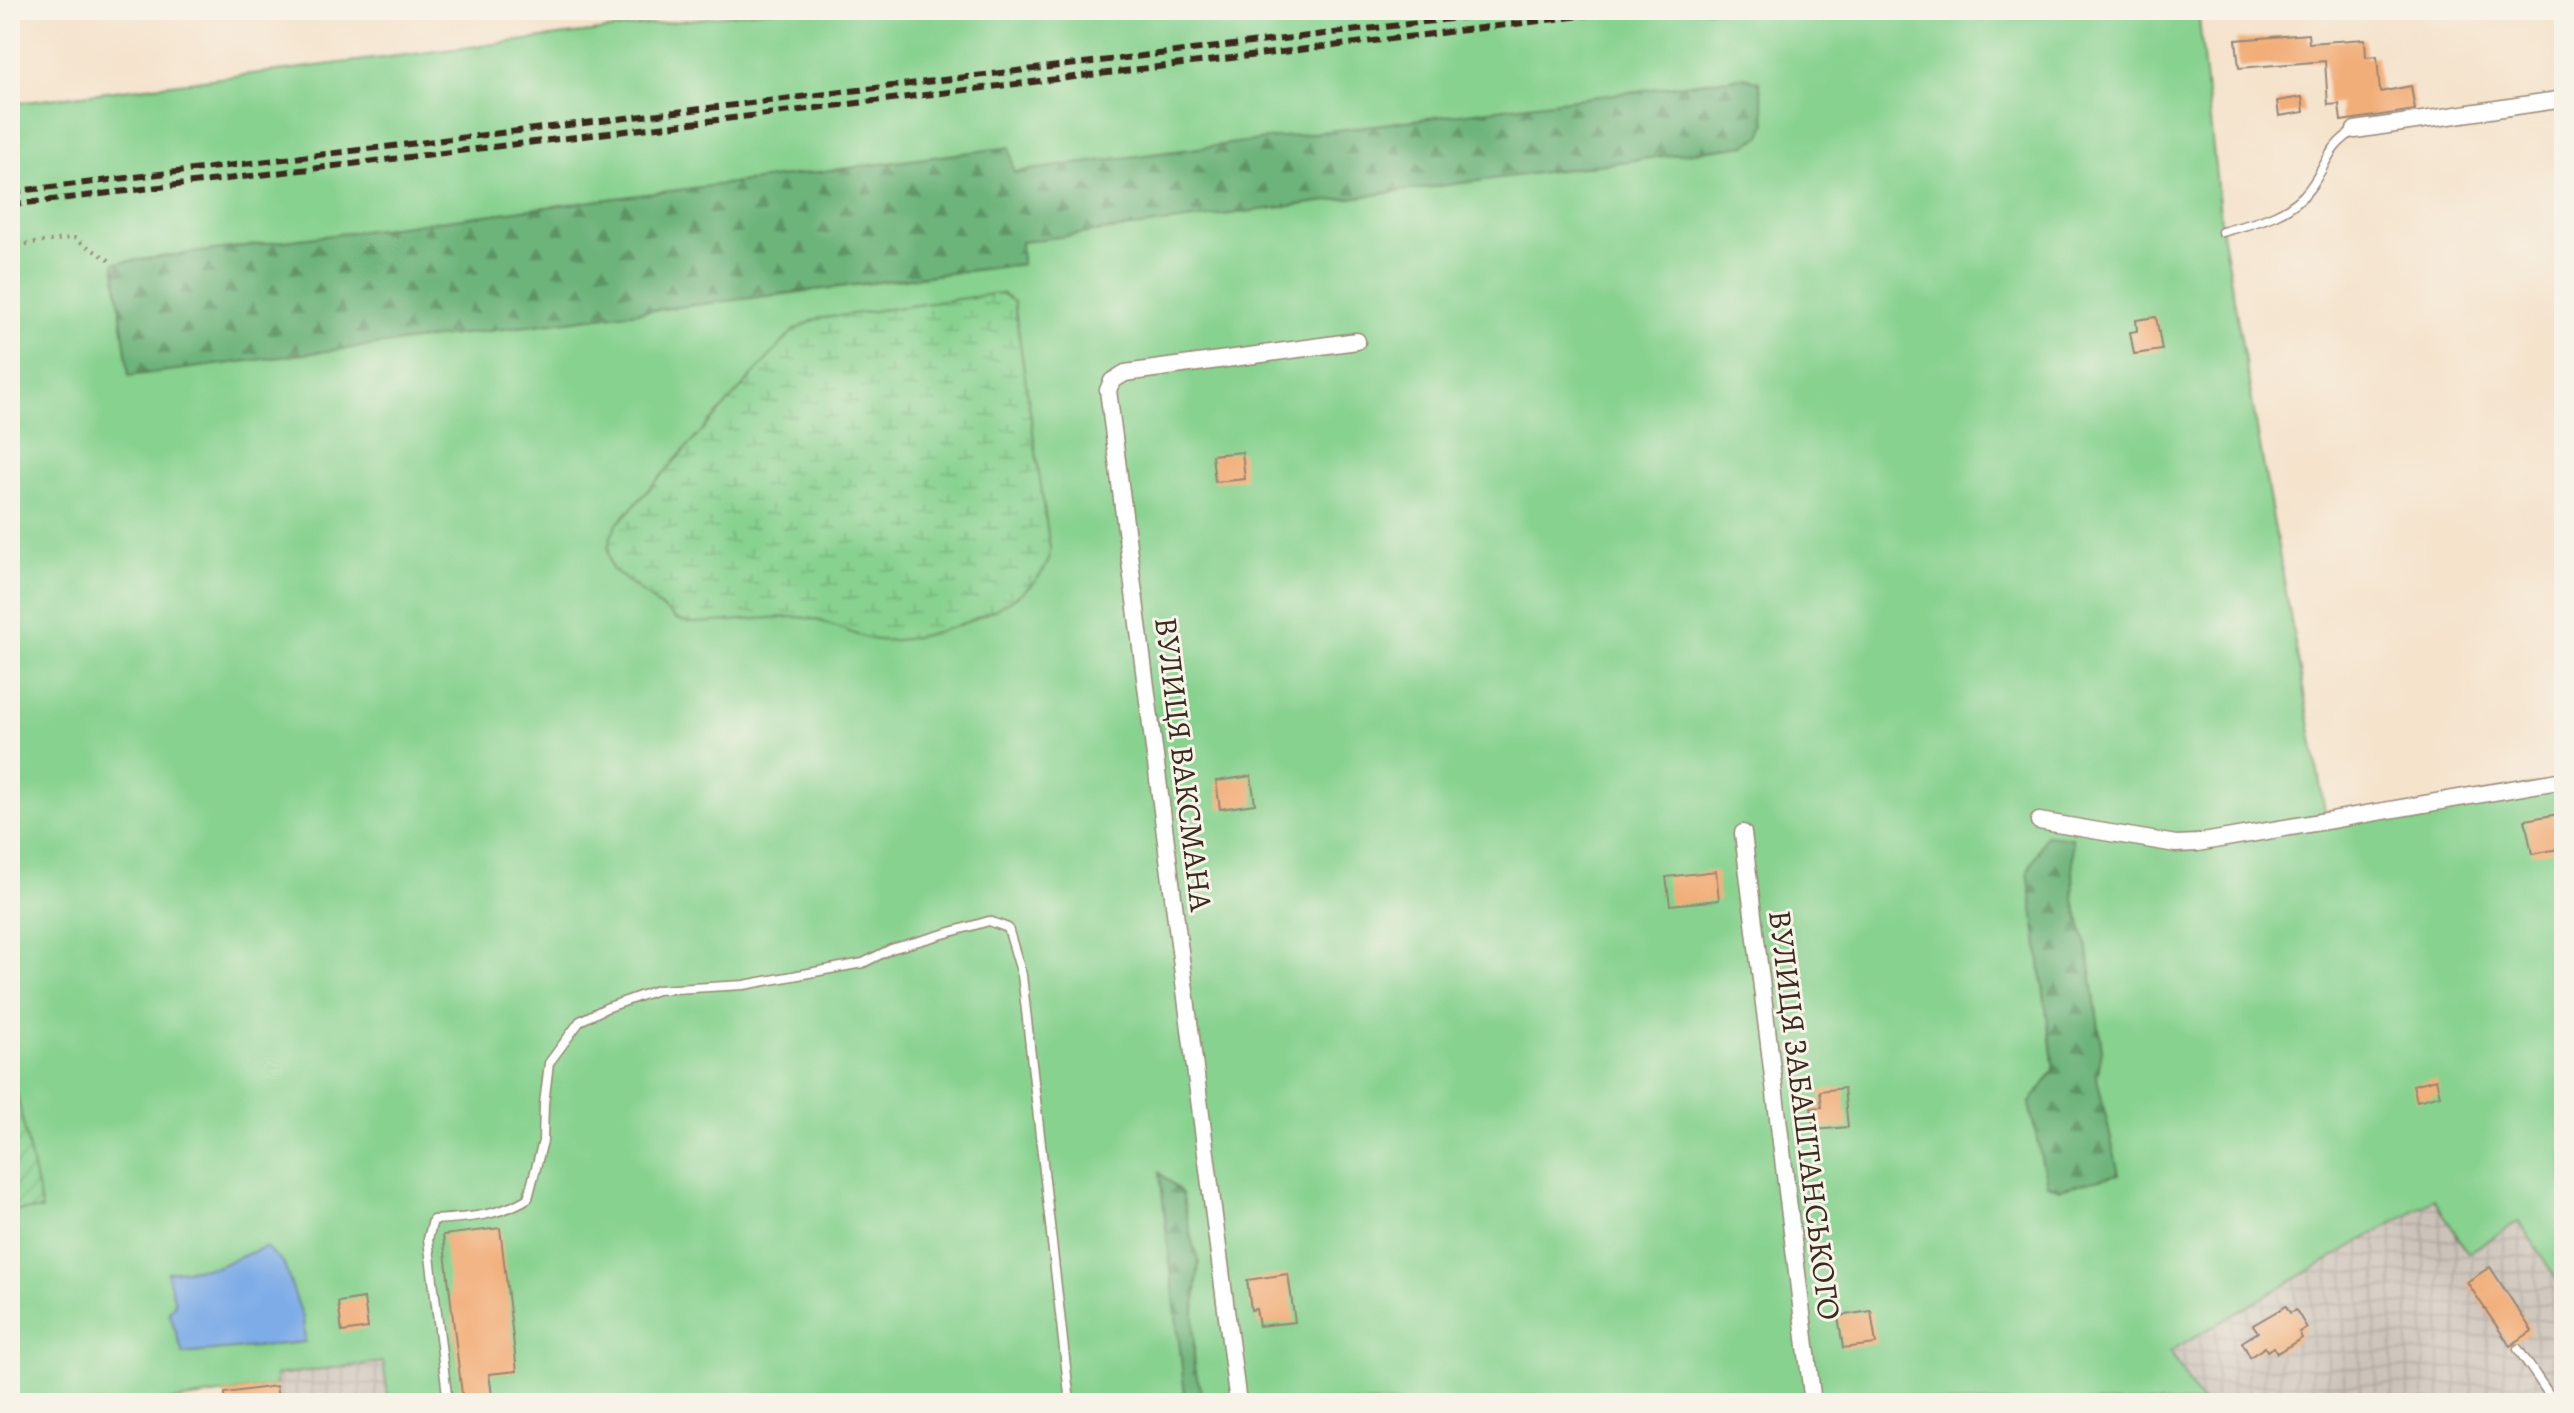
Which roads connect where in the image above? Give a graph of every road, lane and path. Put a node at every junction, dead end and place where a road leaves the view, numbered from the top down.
1 (2564, 99) edge
2 (2355, 130) joint
3 (2222, 232) dead end
4 (10, 246) edge
5 (114, 263) dead end
6 (1357, 341) dead end
7 (2564, 780) edge
8 (2039, 821) dead end
9 (1743, 833) dead end
10 (2518, 1349) dead end
11 (448, 1403) edge
12 (1070, 1403) edge
13 (1238, 1403) edge
14 (1813, 1403) edge
15 (2555, 1403) edge

1 - 2 street
2 - 3 lane
4 - 5 path
6 - 13 street, ВУЛИЦЯ ВАКСМАНА
7 - 8 street
9 - 14 street, ВУЛИЦЯ ЗАБАШТАНСЬКОГО
10 - 15 lane
11 - 12 lane

